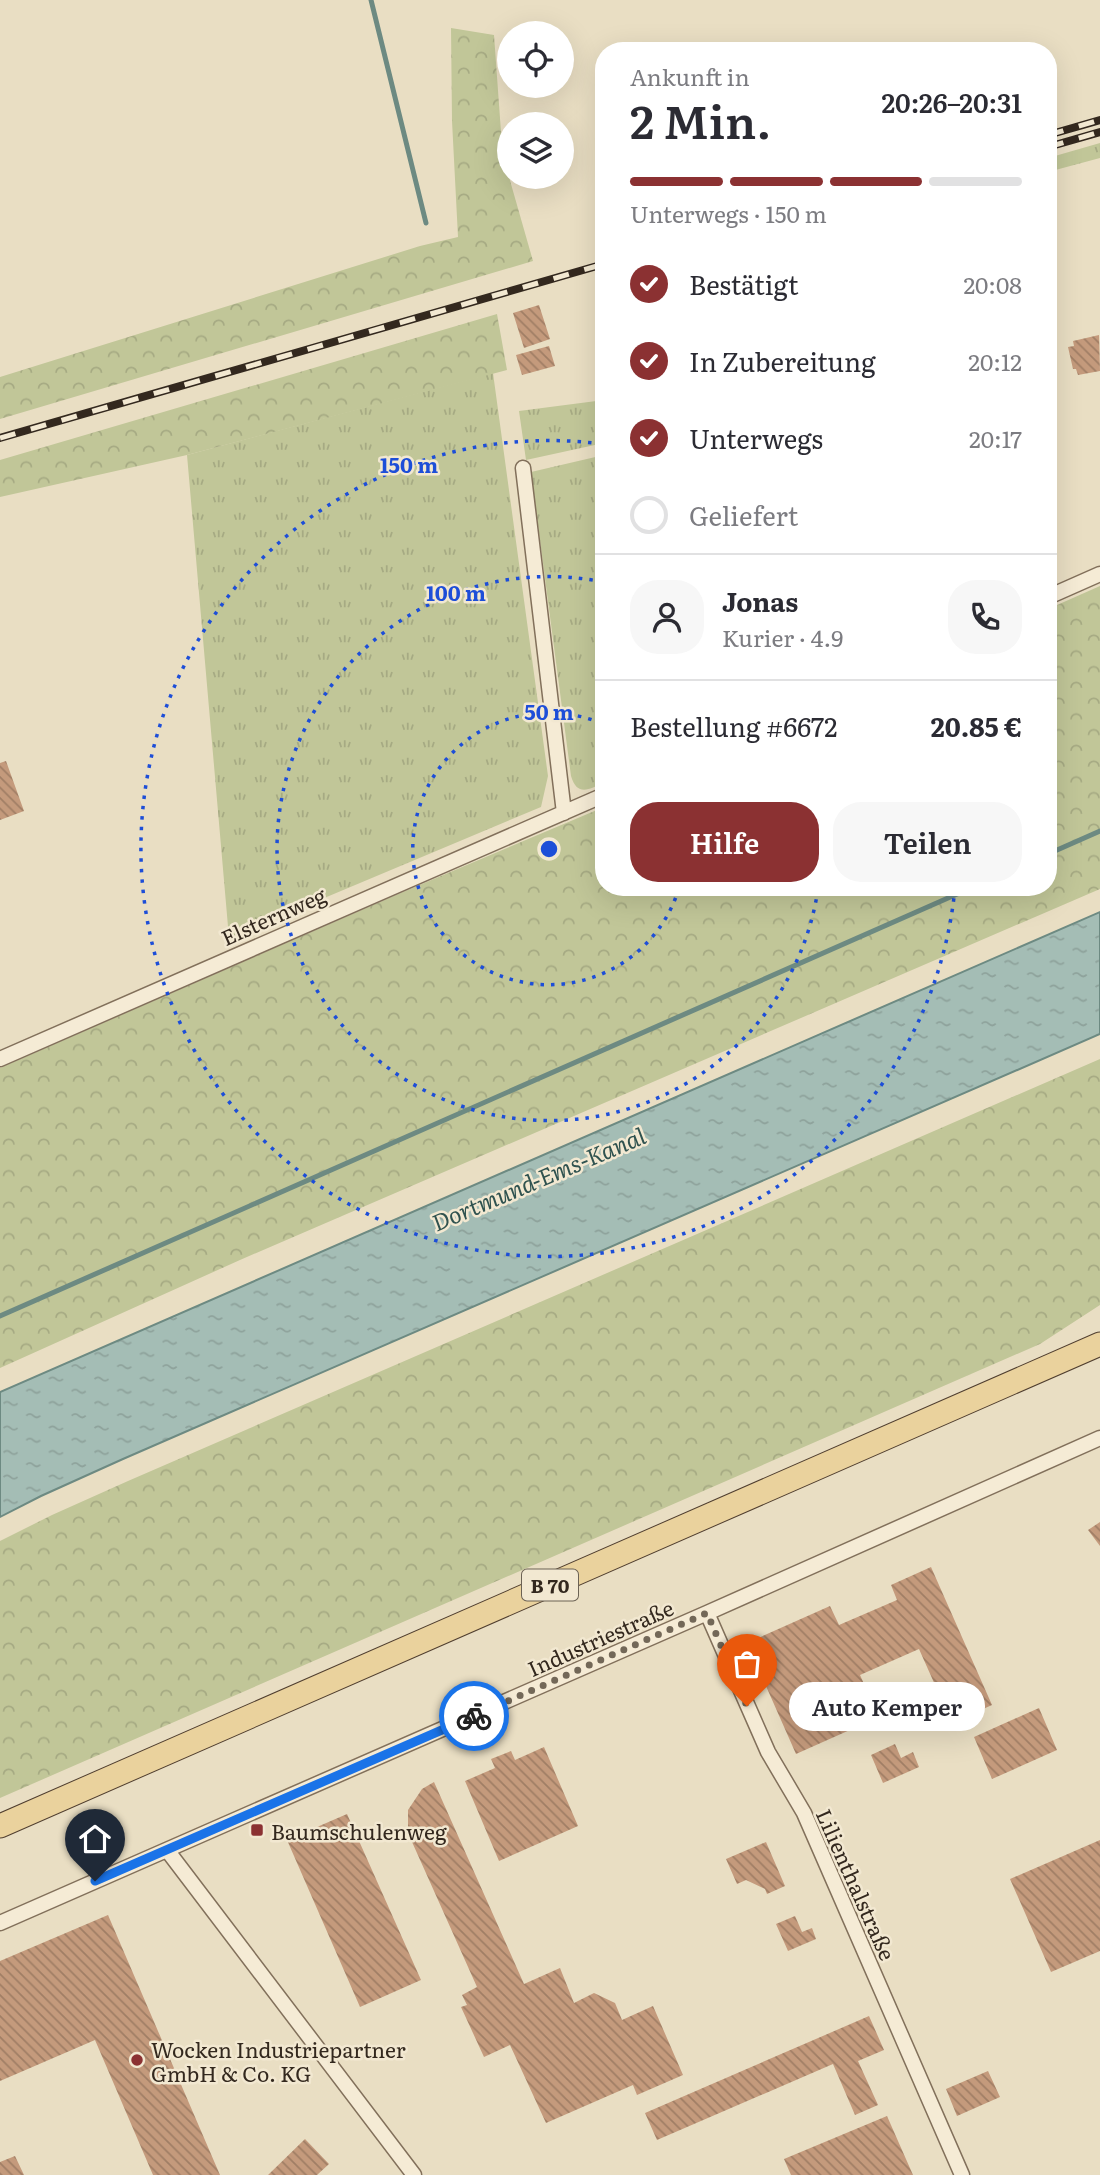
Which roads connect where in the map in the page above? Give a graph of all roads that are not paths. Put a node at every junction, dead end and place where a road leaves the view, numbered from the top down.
1 (523, 468) dead end
2 (1100, 574) edge
3 (1057, 593) edge
4 (595, 799) edge
5 (564, 813) junction
6 (0, 1059) edge
7 (1100, 1344) edge
8 (1100, 1438) edge
9 (707, 1613) junction
10 (0, 1826) edge
11 (167, 1850) junction
12 (0, 1923) edge
13 (414, 2175) edge
14 (962, 2175) edge

1 - 5 street
2 - 3 street
4 - 5 street, Elsternweg
5 - 6 street, Elsternweg
7 - 10 main road, B 70
8 - 9 street, Industriestraße
9 - 11 street, Industriestraße
9 - 14 street, Lilienthalstraße
11 - 12 street, Industriestraße
11 - 13 street

